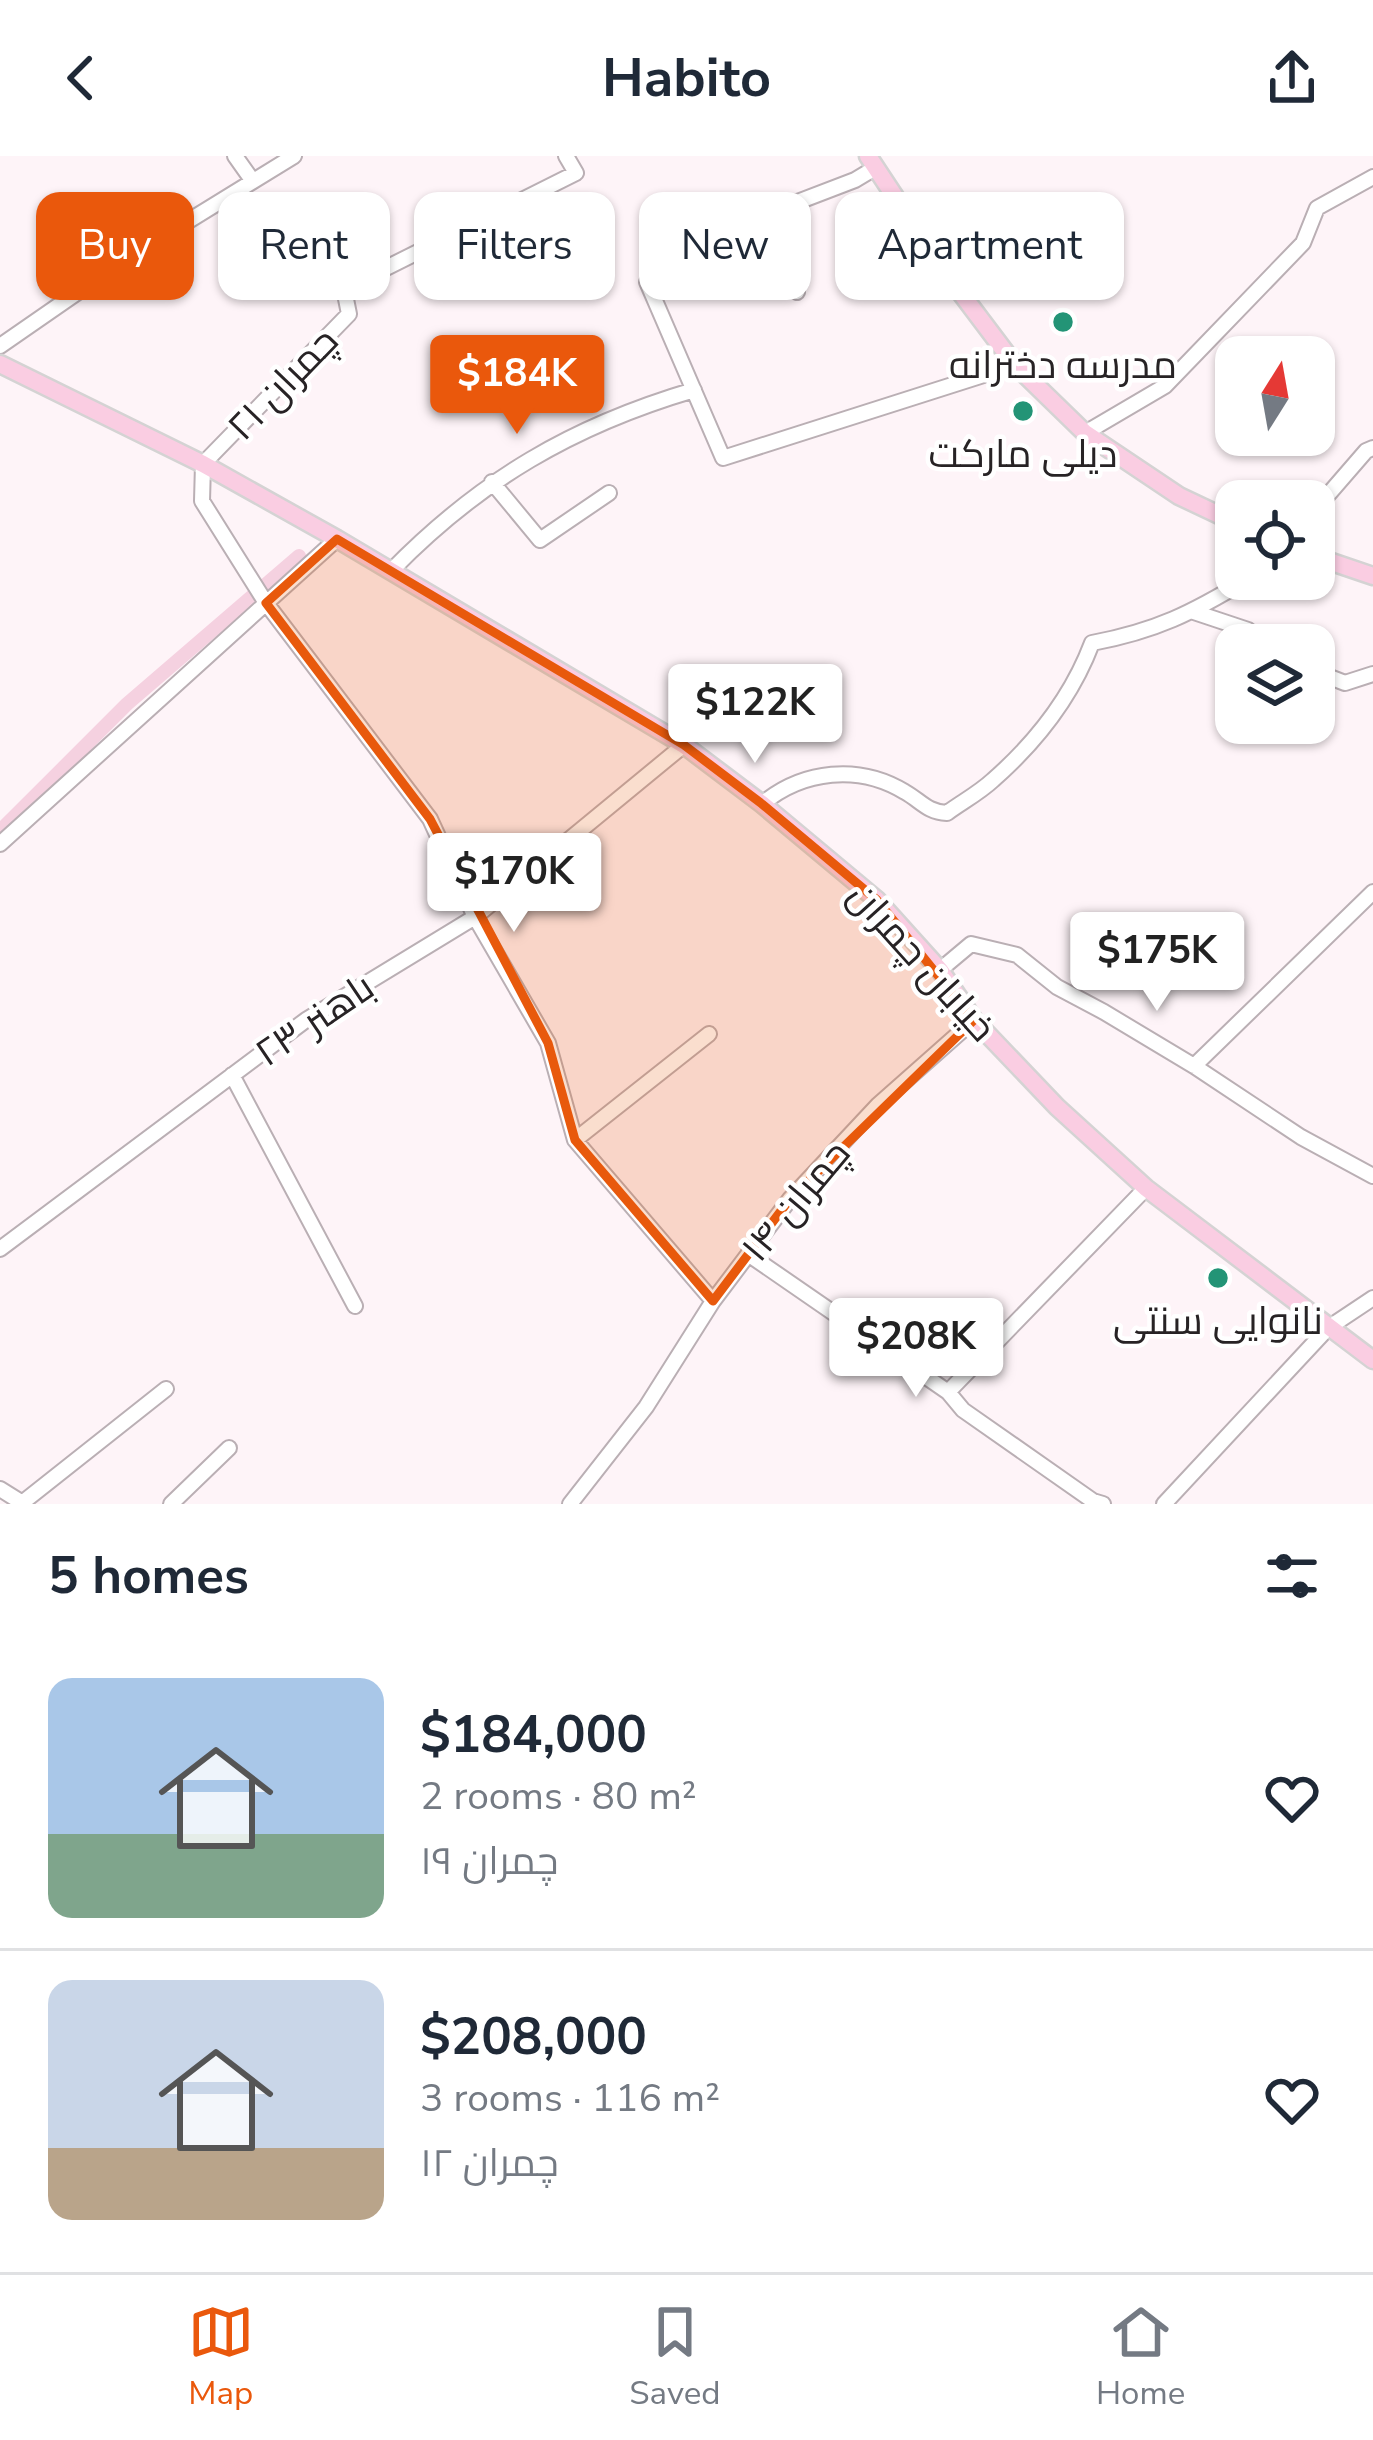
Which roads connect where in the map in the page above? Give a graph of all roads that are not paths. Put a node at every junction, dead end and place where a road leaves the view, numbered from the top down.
1 (235, 156) edge
2 (294, 156) edge
3 (566, 156) edge
4 (872, 162) edge
5 (1373, 177) edge
6 (252, 180) junction
7 (811, 197) edge
8 (655, 300) edge
9 (0, 346) edge
10 (0, 364) edge
11 (1015, 365) junction
12 (694, 390) junction
13 (1084, 433) junction
14 (1373, 448) edge
15 (203, 464) junction
16 (492, 482) junction
17 (1335, 487) edge
18 (609, 493) dead end
19 (1215, 513) edge
20 (337, 539) junction
21 (1335, 563) edge
22 (392, 571) junction
23 (1373, 576) edge
24 (1215, 599) edge
25 (266, 603) junction
26 (1194, 612) junction
27 (1230, 624) edge
28 (1373, 674) edge
29 (1335, 679) edge
30 (684, 745) junction
31 (762, 804) junction
32 (1, 842) edge
33 (1373, 892) edge
34 (475, 917) junction
35 (940, 970) junction
36 (974, 1020) junction
37 (710, 1034) dead end
38 (1194, 1066) junction
39 (232, 1075) junction
40 (575, 1140) junction
41 (1373, 1176) edge
42 (1146, 1188) junction
43 (0, 1249) edge
44 (748, 1254) junction
45 (1373, 1298) edge
46 (713, 1301) junction
47 (355, 1306) dead end
48 (1328, 1328) junction
49 (1373, 1360) edge
50 (166, 1389) dead end
51 (948, 1392) junction
52 (229, 1448) dead end
53 (0, 1489) edge
54 (1167, 1501) edge
55 (23, 1503) edge
56 (171, 1504) edge
57 (570, 1504) edge
58 (1103, 1504) edge
59 (1188, 1504) edge

1 - 6 street
2 - 6 street
3 - 15 street, چمران ۲۱
4 - 7 street
4 - 11 main road
5 - 13 street
6 - 9 street
8 - 12 street
10 - 15 main road, خیابان چمران
11 - 12 street
11 - 13 main road
12 - 16 street
13 - 19 main road
14 - 17 street
15 - 20 main road, خیابان چمران
15 - 25 street
16 - 18 street
16 - 22 street
20 - 22 main road, خیابان چمران
20 - 25 street
21 - 23 main road
22 - 30 main road, خیابان چمران
24 - 26 street
25 - 32 street
25 - 34 street
26 - 27 street
26 - 31 street
28 - 29 street
30 - 31 main road, خیابان چمران
30 - 34 street, باهنر ۲۳
31 - 35 main road, خیابان چمران
33 - 38 street
34 - 39 street, باهنر ۲۳
34 - 40 street
35 - 36 main road, خیابان چمران
35 - 38 street
36 - 42 main road, خیابان چمران
36 - 44 street, چمران ۱۴
37 - 40 street
38 - 41 street
39 - 43 street, باهنر ۲۳
39 - 47 street
40 - 46 street
42 - 48 main road, خیابان چمران
42 - 51 street
44 - 46 street, چمران ۱۴
44 - 51 street
45 - 48 street
46 - 57 street, چمران ۱۴
48 - 49 main road, خیابان چمران
48 - 54 street
50 - 55 street
51 - 58 street
52 - 56 street
53 - 55 street
54 - 59 street

